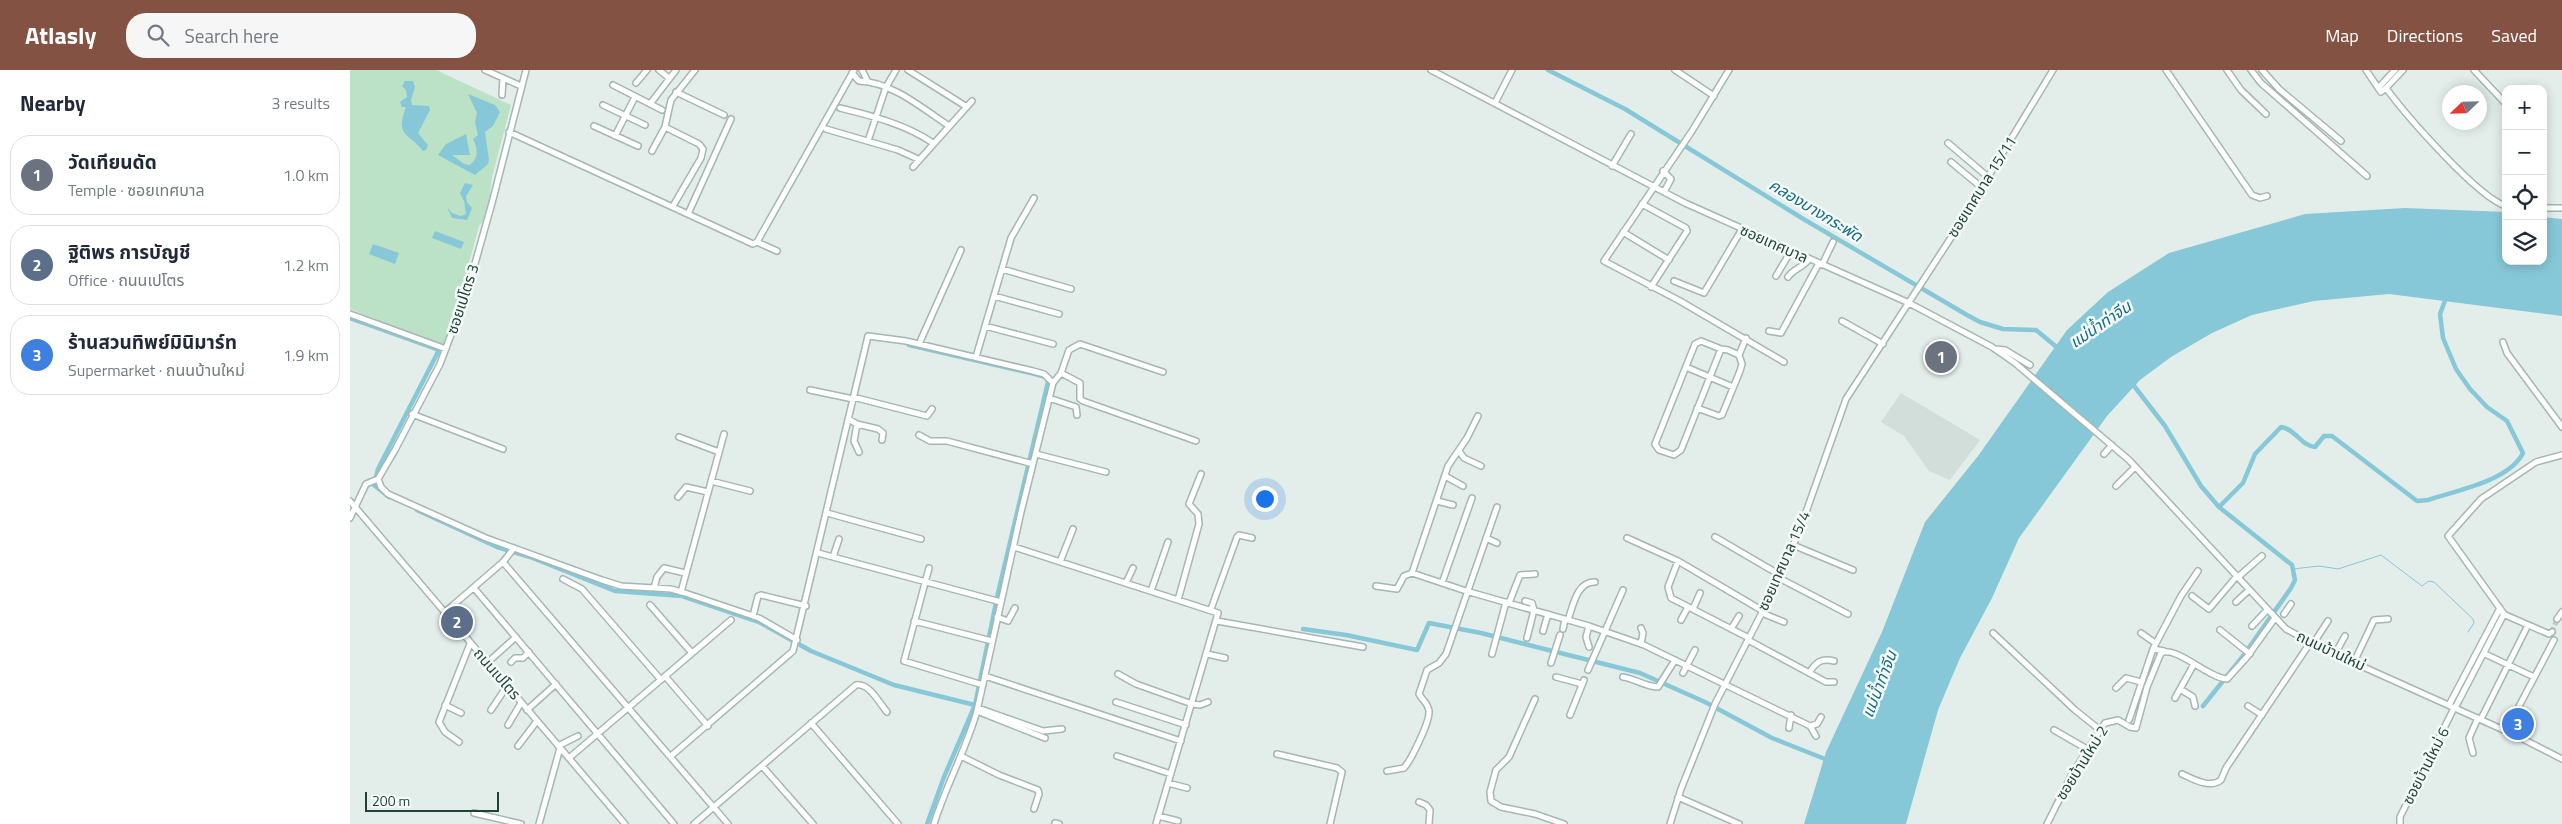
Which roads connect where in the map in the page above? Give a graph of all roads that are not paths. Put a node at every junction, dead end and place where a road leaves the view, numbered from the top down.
1 (485, 70) edge
2 (526, 70) edge
3 (646, 70) edge
4 (659, 70) edge
5 (676, 70) edge
6 (695, 70) edge
7 (862, 70) edge
8 (896, 70) edge
9 (908, 70) edge
10 (1431, 70) edge
11 (1512, 70) edge
12 (1675, 70) edge
13 (1729, 70) edge
14 (2053, 70) edge
15 (2166, 70) edge
16 (2228, 70) edge
17 (2251, 70) edge
18 (2262, 70) edge
19 (2366, 70) edge
20 (2395, 70) edge
21 (2403, 70) edge
22 (2474, 70) edge
23 (853, 71) edge
24 (503, 78) junction
25 (669, 78) junction
26 (867, 80) junction
27 (636, 83) dead end
28 (613, 85) dead end
29 (521, 86) junction
30 (886, 87) junction
31 (2378, 88) junction
32 (2386, 88) junction
33 (676, 92) junction
34 (502, 95) dead end
35 (635, 96) junction
36 (1714, 96) junction
37 (2502, 100) edge
38 (972, 101) dead end
39 (1494, 103) junction
40 (650, 104) junction
41 (603, 105) dead end
42 (967, 107) junction
43 (840, 108) dead end
44 (662, 110) dead end
45 (2266, 114) dead end
46 (724, 115) dead end
47 (625, 116) junction
48 (876, 117) junction
49 (731, 119) dead end
50 (645, 125) dead end
51 (594, 126) dead end
52 (665, 126) junction
53 (949, 126) junction
54 (826, 129) dead end
55 (509, 132) junction
56 (1631, 134) dead end
57 (615, 136) junction
58 (868, 141) junction
59 (2341, 141) dead end
60 (933, 143) junction
61 (1948, 143) dead end
62 (638, 146) dead end
63 (652, 151) dead end
64 (918, 159) junction
65 (1951, 162) dead end
66 (1612, 166) junction
67 (912, 167) dead end
68 (1663, 171) junction
69 (2367, 176) dead end
70 (1988, 177) junction
71 (1653, 187) junction
72 (1982, 188) junction
73 (1664, 192) junction
74 (2267, 196) dead end
75 (1034, 198) dead end
76 (1642, 204) junction
77 (2502, 204) edge
78 (672, 206) junction
79 (2547, 208) edge
80 (2562, 208) edge
81 (688, 214) junction
82 (1742, 229) junction
83 (1623, 232) junction
84 (757, 242) junction
85 (1833, 242) dead end
86 (961, 250) dead end
87 (777, 251) dead end
88 (1791, 251) junction
89 (1809, 259) junction
90 (1669, 260) junction
91 (1820, 264) junction
92 (1002, 269) junction
93 (1776, 276) dead end
94 (1788, 277) dead end
95 (1674, 281) dead end
96 (1651, 287) junction
97 (1071, 289) dead end
98 (994, 296) junction
99 (1909, 303) junction
100 (350, 314) edge
101 (1059, 314) dead end
102 (1842, 321) dead end
103 (985, 326) junction
104 (1769, 331) dead end
105 (1746, 338) junction
106 (2503, 342) dead end
107 (918, 344) junction
108 (1053, 344) dead end
109 (1883, 344) junction
110 (446, 349) junction
111 (1721, 349) junction
112 (1995, 349) junction
113 (1739, 355) junction
114 (976, 357) junction
115 (1784, 362) dead end
116 (2030, 365) dead end
117 (1686, 367) junction
118 (1163, 372) dead end
119 (1061, 373) junction
120 (1710, 376) junction
121 (1053, 383) junction
122 (1733, 387) junction
123 (810, 390) dead end
124 (853, 398) junction
125 (1049, 398) junction
126 (1697, 408) junction
127 (932, 409) dead end
128 (412, 414) junction
129 (1077, 415) dead end
130 (1478, 416) dead end
131 (848, 419) junction
132 (857, 424) junction
133 (2562, 427) edge
134 (724, 434) dead end
135 (919, 435) dead end
136 (679, 437) dead end
137 (2103, 438) joint
138 (882, 440) dead end
139 (1196, 442) dead end
140 (2112, 445) junction
141 (504, 449) dead end
142 (719, 452) junction
143 (859, 452) dead end
144 (1459, 452) junction
145 (1036, 454) junction
146 (2104, 454) dead end
147 (2561, 456) edge
148 (1030, 464) junction
149 (1481, 466) dead end
150 (2135, 467) junction
151 (1106, 472) dead end
152 (1201, 474) dead end
153 (1445, 476) junction
154 (377, 479) junction
155 (711, 481) junction
156 (1463, 486) dead end
157 (2116, 486) dead end
158 (708, 492) junction
159 (750, 492) dead end
160 (678, 497) dead end
161 (1472, 498) dead end
162 (350, 501) edge
163 (1437, 502) junction
164 (1453, 505) dead end
165 (1497, 506) dead end
166 (355, 507) junction
167 (827, 513) junction
168 (350, 518) edge
169 (1073, 529) dead end
170 (1715, 537) dead end
171 (1252, 538) dead end
172 (1486, 538) junction
173 (1627, 538) dead end
174 (839, 539) dead end
175 (920, 539) dead end
176 (1168, 542) dead end
177 (1497, 543) dead end
178 (1793, 545) junction
179 (1014, 548) junction
180 (511, 551) junction
181 (818, 553) junction
182 (2262, 556) dead end
183 (833, 557) junction
184 (1678, 561) junction
185 (503, 562) junction
186 (1060, 562) junction
187 (929, 568) dead end
188 (1133, 568) dead end
189 (1853, 570) dead end
190 (2198, 571) dead end
191 (685, 573) junction
192 (1412, 573) junction
193 (1535, 574) dead end
194 (1779, 576) junction
195 (2237, 576) junction
196 (563, 579) dead end
197 (925, 582) junction
198 (1595, 582) dead end
199 (1126, 583) junction
200 (1442, 583) junction
201 (1376, 586) dead end
202 (474, 588) junction
203 (654, 588) junction
204 (1623, 590) dead end
205 (2249, 590) junction
206 (1152, 591) junction
207 (1466, 591) junction
208 (681, 592) junction
209 (1700, 593) dead end
210 (2192, 596) dead end
211 (1178, 600) junction
212 (1525, 601) dead end
213 (1001, 602) junction
214 (2236, 602) dead end
215 (1507, 603) junction
216 (2291, 604) dead end
217 (650, 605) dead end
218 (806, 606) junction
219 (1015, 608) dead end
220 (1690, 608) junction
221 (1211, 609) junction
222 (1534, 610) junction
223 (2267, 610) junction
224 (2499, 610) junction
225 (1762, 612) junction
226 (2562, 612) edge
227 (444, 613) junction
228 (1548, 614) junction
229 (1848, 614) dead end
230 (2504, 614) junction
231 (753, 616) junction
232 (1739, 616) dead end
233 (997, 617) junction
234 (1218, 617) junction
235 (2279, 617) junction
236 (2388, 619) dead end
237 (2558, 619) dead end
238 (732, 620) dead end
239 (1567, 620) junction
240 (1681, 620) dead end
241 (914, 621) junction
242 (2328, 621) dead end
243 (1784, 622) dead end
244 (1589, 626) junction
245 (2252, 626) dead end
246 (1641, 628) dead end
247 (2526, 628) dead end
248 (1562, 629) dead end
249 (1731, 629) junction
250 (1604, 630) junction
251 (2220, 630) dead end
252 (1543, 631) dead end
253 (2552, 632) dead end
254 (1993, 633) dead end
255 (2141, 633) dead end
256 (1560, 635) dead end
257 (2345, 636) dead end
258 (516, 637) junction
259 (1527, 638) dead end
260 (1748, 639) junction
261 (2554, 640) tunnel mouth
262 (797, 641) junction
263 (991, 641) junction
264 (2155, 643) junction
265 (2311, 643) junction
266 (470, 644) junction
267 (1640, 644) junction
268 (1363, 647) dead end
269 (1589, 647) dead end
270 (2153, 649) junction
271 (1695, 650) dead end
272 (2164, 651) junction
273 (529, 652) junction
274 (692, 653) junction
275 (1206, 654) junction
276 (1492, 654) dead end
277 (2250, 654) junction
278 (2335, 654) junction
279 (2485, 654) junction
280 (1225, 658) dead end
281 (1675, 660) junction
282 (1834, 661) dead end
283 (510, 662) dead end
284 (2354, 662) junction
285 (487, 663) junction
286 (1551, 663) dead end
287 (2194, 664) junction
288 (2509, 664) junction
289 (1589, 665) dead end
290 (1688, 665) junction
291 (1683, 673) dead end
292 (1809, 673) junction
293 (1118, 674) dead end
294 (985, 676) junction
295 (1556, 676) dead end
296 (1623, 677) dead end
297 (2534, 677) junction
298 (663, 678) junction
299 (1834, 682) dead end
300 (2141, 682) junction
301 (556, 684) junction
302 (1726, 684) junction
303 (982, 685) junction
304 (507, 686) junction
305 (2116, 688) dead end
306 (2180, 689) junction
307 (2175, 698) dead end
308 (1535, 699) dead end
309 (1116, 702) dead end
310 (1208, 702) dead end
311 (521, 703) junction
312 (1192, 704) junction
313 (445, 705) junction
314 (2195, 706) dead end
315 (2248, 706) dead end
316 (629, 707) junction
317 (2453, 707) junction
318 (978, 709) junction
319 (491, 710) dead end
320 (527, 710) junction
321 (461, 712) dead end
322 (887, 712) dead end
323 (2262, 714) junction
324 (1570, 715) dead end
325 (1791, 716) junction
326 (1821, 717) dead end
327 (2480, 719) junction
328 (2129, 720) dead end
329 (537, 721) junction
330 (811, 723) junction
331 (508, 725) dead end
332 (1186, 725) junction
333 (708, 726) junction
334 (1810, 726) junction
335 (1789, 728) dead end
336 (1062, 729) dead end
337 (2054, 730) dead end
338 (2100, 730) junction
339 (2506, 731) junction
340 (598, 733) junction
341 (578, 736) dead end
342 (1816, 736) dead end
343 (1045, 738) dead end
344 (569, 740) junction
345 (1181, 741) junction
346 (459, 742) dead end
347 (518, 746) dead end
348 (559, 747) junction
349 (2087, 749) junction
350 (578, 750) junction
351 (2473, 753) dead end
352 (1277, 754) dead end
353 (671, 756) junction
354 (961, 756) junction
355 (1117, 756) dead end
356 (569, 758) junction
357 (2562, 759) edge
358 (762, 766) junction
359 (1387, 771) dead end
360 (1171, 774) junction
361 (2182, 774) dead end
362 (1168, 783) junction
363 (1186, 788) dead end
364 (1678, 797) junction
365 (1419, 802) dead end
366 (714, 807) junction
367 (1034, 809) dead end
368 (474, 812) dead end
369 (1158, 816) junction
370 (1178, 821) dead end
371 (521, 824) edge
372 (539, 824) edge
373 (625, 824) edge
374 (674, 824) edge
375 (694, 824) edge
376 (728, 824) edge
377 (813, 824) edge
378 (898, 824) edge
379 (934, 824) edge
380 (1156, 824) edge
381 (1330, 824) edge
382 (1429, 824) edge
383 (1564, 824) edge
384 (1670, 824) edge
385 (1738, 824) edge
386 (2047, 824) edge
387 (2400, 824) edge

1 - 24 street
2 - 29 street, ซอยเปโตร 3
3 - 27 street
4 - 25 street
5 - 25 street
6 - 33 street
7 - 26 street
8 - 30 street
9 - 42 street
10 - 39 street, ซอยเทศบาล
11 - 39 street
12 - 36 street
13 - 36 street
14 - 70 street, ซอยเทศบาล 15/11
15 - 74 street
16 - 45 street
17 - 69 street
18 - 59 street
19 - 31 street
20 - 31 street
21 - 32 street
22 - 37 street
23 - 26 street
23 - 84 street
24 - 29 street
24 - 34 street
25 - 40 street
26 - 30 street
28 - 35 street
29 - 55 street, ซอยเปโตร 3
30 - 48 street
30 - 53 street
31 - 32 street
32 - 77 street
33 - 46 street
33 - 52 street
35 - 40 street
35 - 47 street
36 - 68 street
38 - 42 street
39 - 66 street, ซอยเทศบาล
40 - 44 street
41 - 47 street
42 - 53 street
43 - 48 street
47 - 50 street
47 - 57 street
48 - 58 street
48 - 60 street
49 - 81 street
51 - 57 street
52 - 63 street
52 - 78 street
53 - 60 street
54 - 58 street
55 - 78 street
55 - 110 street, ซอยเปโตร 3
56 - 66 street
57 - 62 street
58 - 64 street
60 - 64 street
61 - 70 street
64 - 67 street
65 - 72 street
66 - 71 street, ซอยเทศบาล
68 - 71 street
68 - 73 street
70 - 72 street, ซอยเทศบาล 15/11
71 - 73 street, ซอยเทศบาล
71 - 76 street
72 - 99 street, ซอยเทศบาล 15/11
73 - 82 street, ซอยเทศบาล
75 - 92 street
76 - 83 street
76 - 90 street
78 - 81 street
79 - 80 street
81 - 84 street
82 - 88 street, ซอยเทศบาล
82 - 95 street
83 - 90 street
83 - 96 street
84 - 87 street
85 - 91 street
86 - 107 street
88 - 89 street, ซอยเทศบาล
88 - 93 street
89 - 91 street, ซอยเทศบาล
89 - 94 street
90 - 96 street
91 - 99 street, ซอยเทศบาล
91 - 104 street
92 - 97 street
92 - 98 street
96 - 105 street
98 - 101 street
98 - 103 street
99 - 109 street, ซอยเทศบาล 15/4
99 - 112 street, ซอยเทศบาล
100 - 110 street
102 - 109 street
103 - 108 street
103 - 114 street
105 - 113 street
105 - 115 street
106 - 133 street
107 - 114 street
107 - 124 street
109 - 178 street, ซอยเทศบาล 15/4
110 - 128 street, ซอยเปโตร 3
111 - 113 street
111 - 117 street
111 - 120 street
112 - 116 street
112 - 137 street, ซอยเทศบาล
113 - 122 street
114 - 121 street
117 - 120 street
117 - 126 street
118 - 119 street
119 - 121 street
119 - 139 street
120 - 122 street
120 - 126 street
121 - 125 street
122 - 126 street
123 - 124 street
124 - 127 street
124 - 131 street
125 - 129 street
125 - 145 street
128 - 141 street
128 - 154 street, ซอยเปโตร 3
130 - 144 street
131 - 132 street
131 - 167 street
132 - 138 street
132 - 143 street
134 - 142 street
135 - 148 street
136 - 142 street
137 - 140 street, ถนนบ้านใหม่
140 - 146 street
140 - 150 street, ถนนบ้านใหม่
142 - 155 street
144 - 149 street
144 - 153 street
145 - 148 street
145 - 151 street
147 - 224 street
148 - 179 street
150 - 157 street
150 - 195 street, ถนนบ้านใหม่
152 - 211 street
153 - 156 street
153 - 163 street
154 - 166 street
154 - 180 street
155 - 158 street
155 - 159 street
158 - 160 street
158 - 191 street
161 - 200 street
162 - 166 street, ถนนเปโตร
163 - 164 street
163 - 192 street
165 - 172 street
166 - 168 street
166 - 227 street, ถนนเปโตร
167 - 175 street
167 - 181 street
169 - 186 street
170 - 194 street
171 - 221 street
172 - 177 street
172 - 207 street
173 - 184 street
174 - 183 street
176 - 206 street
178 - 189 street
178 - 194 street, ซอยเทศบาล 15/4
179 - 186 street
179 - 213 street
180 - 185 street
180 - 203 street
181 - 183 street
181 - 218 street
182 - 195 street
183 - 197 street
184 - 220 street
184 - 225 street
185 - 202 street
185 - 316 street
186 - 199 street
187 - 197 street
188 - 199 street
190 - 264 street
191 - 203 street
191 - 208 street
192 - 200 street
192 - 201 street
193 - 215 street
194 - 225 street, ซอยเทศบาล 15/4
194 - 229 street
195 - 205 street, ถนนบ้านใหม่
195 - 210 street
196 - 298 street
197 - 213 street
197 - 241 street
198 - 239 street
199 - 206 street
200 - 207 street
202 - 227 street
202 - 258 street
203 - 208 street
204 - 250 street
205 - 214 street
205 - 223 street, ถนนบ้านใหม่
206 - 211 street
207 - 215 street
207 - 359 street
208 - 231 street
209 - 220 street
211 - 221 street
212 - 222 street
213 - 233 street
215 - 222 street
215 - 276 street
216 - 235 street
217 - 274 street
218 - 231 street
218 - 262 street
219 - 233 street
220 - 240 street
220 - 249 street
221 - 234 street
222 - 228 street
222 - 259 street
223 - 235 street, ถนนบ้านใหม่
223 - 245 street
224 - 230 street
224 - 317 street
225 - 243 street
225 - 260 street, ซอยเทศบาล 15/4
226 - 237 street
227 - 266 street, ถนนเปโตร
228 - 239 street
228 - 252 street
230 - 253 street
230 - 279 street
231 - 262 street
232 - 249 street
233 - 263 street
234 - 268 street
234 - 275 street
235 - 265 street, ถนนบ้านใหม่
235 - 277 street
236 - 284 street
238 - 274 street
239 - 244 street
239 - 248 street
241 - 263 street
241 - 303 street
242 - 265 street
244 - 250 street
244 - 269 street
246 - 267 street
247 - 288 street
249 - 260 street
250 - 267 street
250 - 289 street
251 - 277 street
254 - 338 street
255 - 264 street
256 - 286 street
257 - 278 street
258 - 273 street
258 - 285 street
260 - 292 street
260 - 302 street, ซอยเทศบาล 15/4
261 - 297 street
262 - 333 street
263 - 294 street
264 - 270 street
265 - 278 street, ถนนบ้านใหม่
265 - 323 street
266 - 285 street, ถนนเปโตร
266 - 313 street
267 - 281 street
270 - 272 street
270 - 300 street
271 - 290 street
272 - 287 street
272 - 338 street, ซอยบ้านใหม่ 2
273 - 283 street
273 - 301 street
274 - 298 street
275 - 280 street
275 - 312 street
277 - 287 street
278 - 284 street, ถนนบ้านใหม่
279 - 288 street
279 - 317 street
281 - 290 street
281 - 296 street
282 - 292 street
284 - 317 street, ถนนบ้านใหม่
285 - 304 street, ถนนเปโตร
287 - 306 street
288 - 297 street
288 - 327 street
290 - 291 street
290 - 302 street
292 - 299 street
293 - 312 street
294 - 303 street
294 - 345 street
295 - 324 street
297 - 339 street
298 - 316 street
298 - 333 street
300 - 305 street
300 - 328 street
301 - 320 street
301 - 340 street
302 - 325 street
302 - 364 street, ซอยเทศบาล 15/4
303 - 318 street
304 - 311 street, ถนนเปโตร
304 - 319 street
306 - 307 street
306 - 314 street
308 - 383 street
309 - 332 street
310 - 312 street
311 - 320 street, ถนนเปโตร
311 - 331 street
312 - 332 street
313 - 321 street
313 - 346 street
315 - 323 street
316 - 340 street
316 - 353 street
317 - 327 street, ถนนบ้านใหม่
317 - 387 street, ซอยบ้านใหม่ 6
318 - 336 street
318 - 343 street
318 - 354 street
320 - 329 street, ถนนเปโตร
322 - 330 street
323 - 361 street
325 - 334 street
325 - 335 street
326 - 334 street
327 - 339 street, ถนนบ้านใหม่
327 - 351 street
329 - 347 street
329 - 348 street, ถนนเปโตร
330 - 358 street
330 - 378 street
332 - 345 street
333 - 353 street
334 - 342 street
337 - 349 street
338 - 349 street, ซอยบ้านใหม่ 2
339 - 357 street, ถนนบ้านใหม่
340 - 350 street
340 - 374 street
341 - 344 street
344 - 348 street
344 - 350 street
345 - 360 street
348 - 356 street, ถนนเปโตร
348 - 372 street
349 - 386 street, ซอยบ้านใหม่ 2
350 - 356 street
352 - 381 street
353 - 366 street
354 - 367 street
354 - 379 street
355 - 360 street
356 - 373 street, ถนนเปโตร
358 - 366 street
358 - 377 street
360 - 362 street
362 - 363 street
362 - 369 street
364 - 384 street, ซอยเทศบาล 15/4
364 - 385 street
365 - 382 street
366 - 375 street
366 - 376 street
368 - 371 street
369 - 370 street
369 - 380 street

